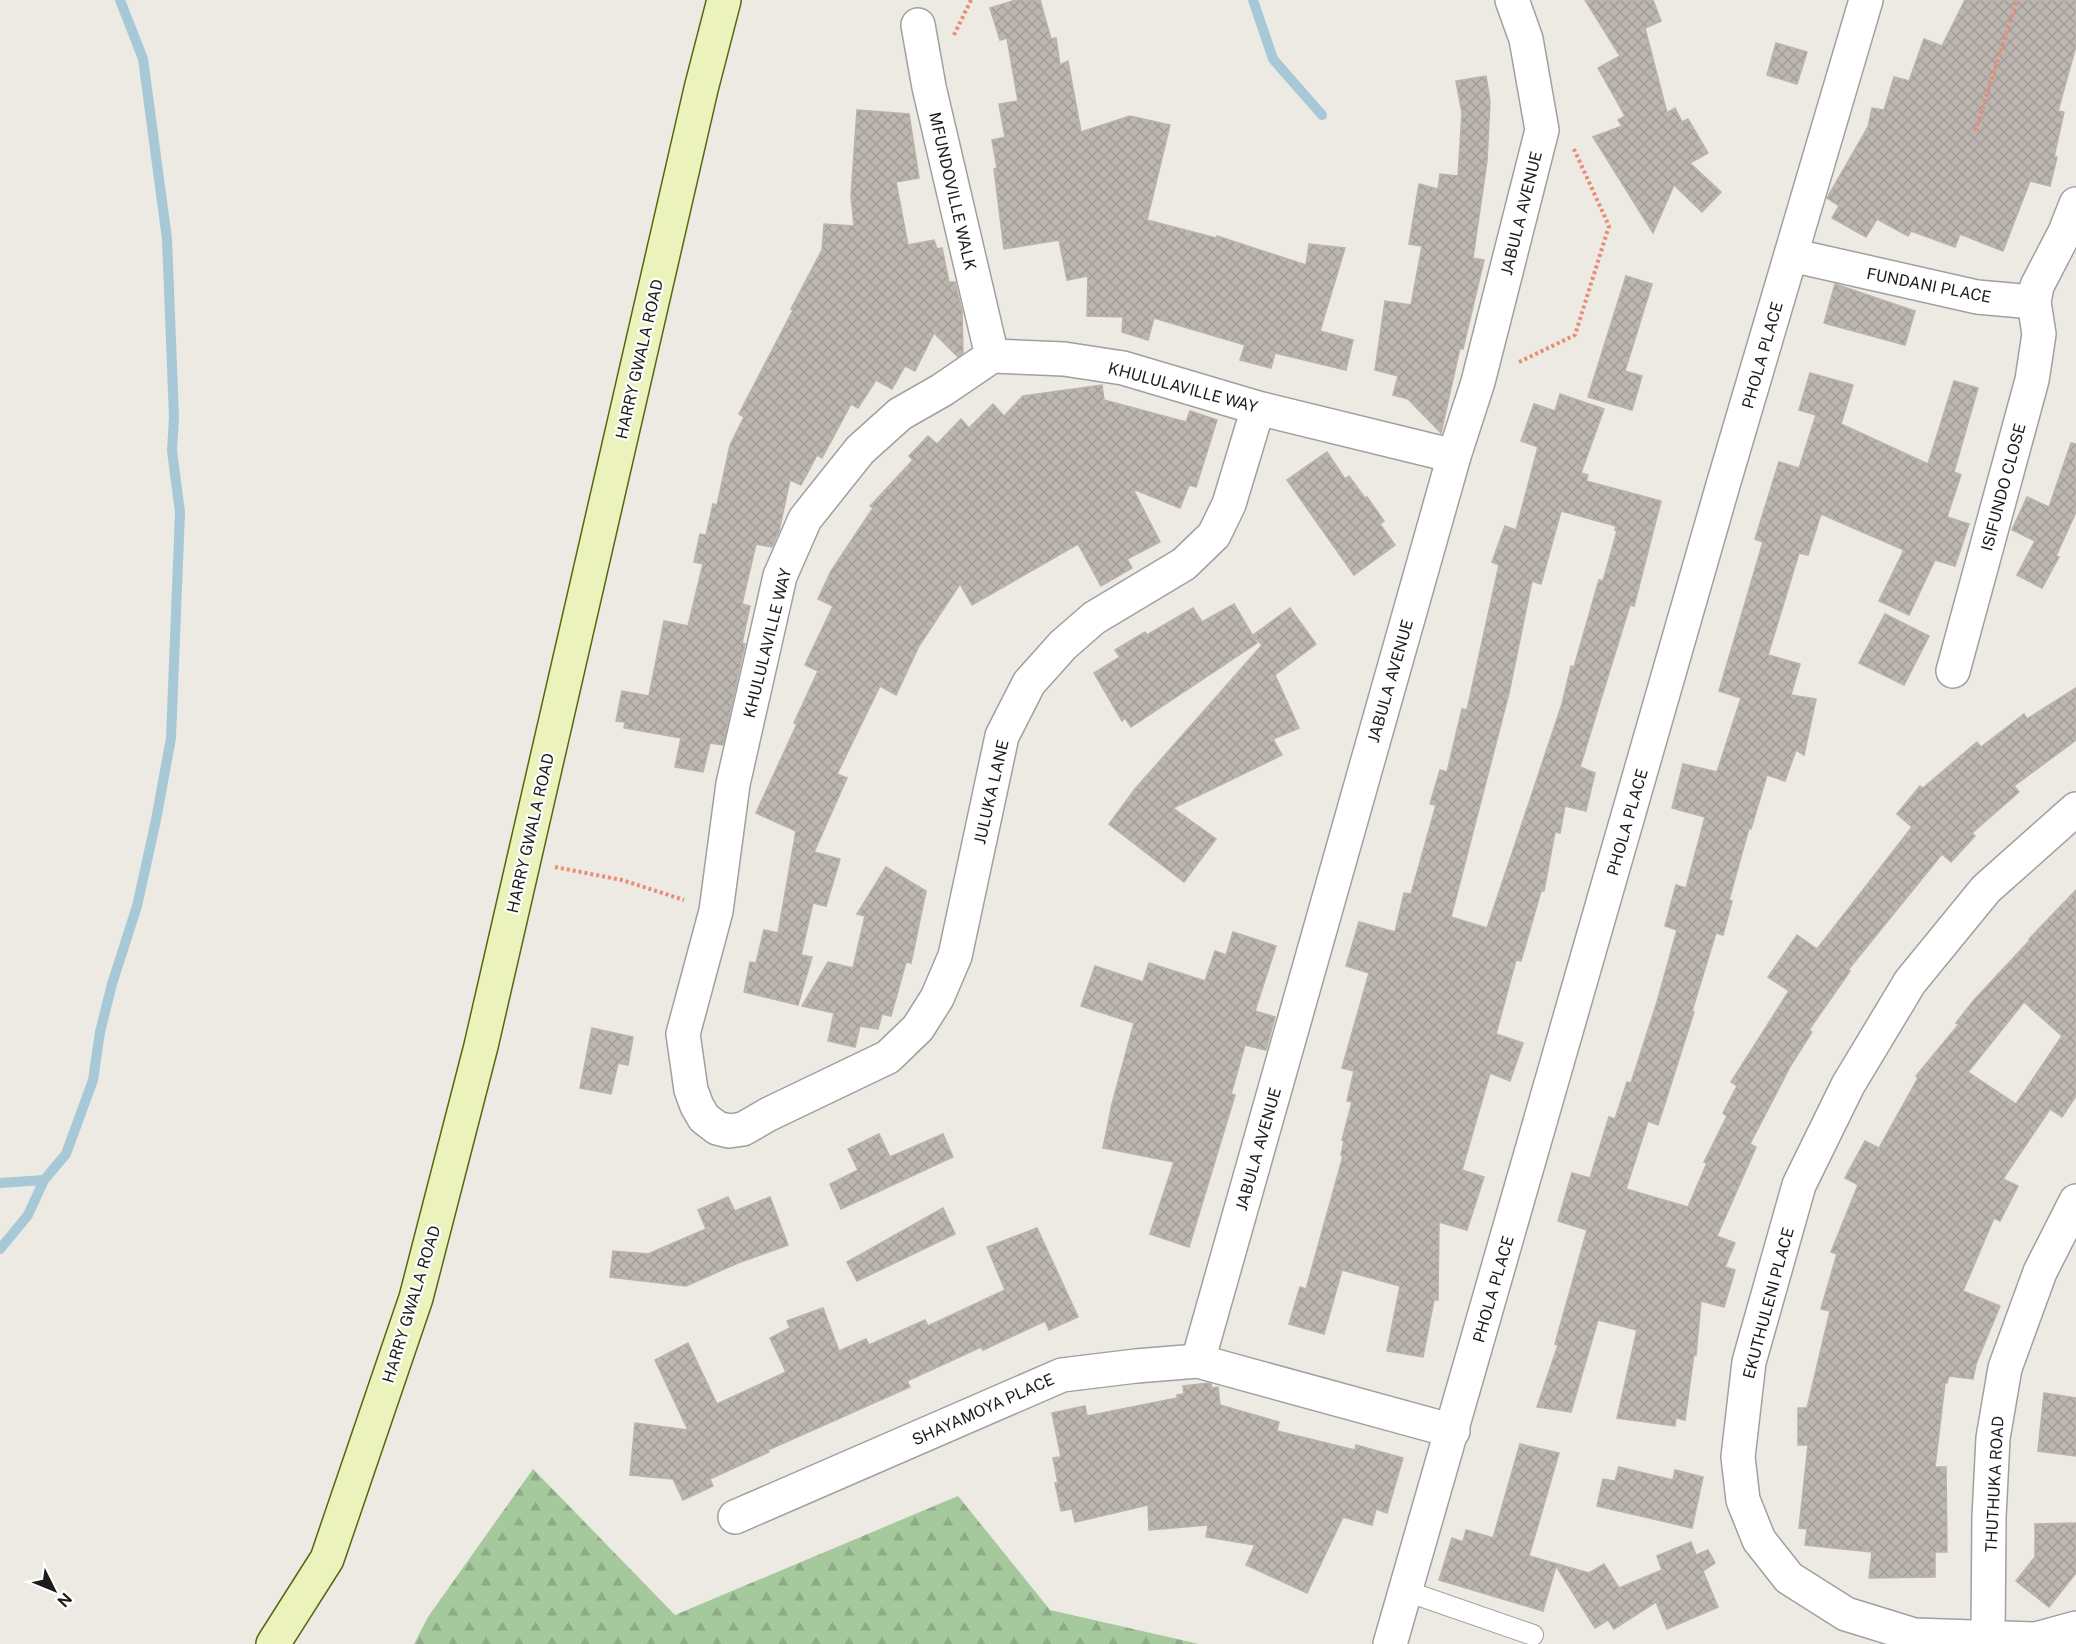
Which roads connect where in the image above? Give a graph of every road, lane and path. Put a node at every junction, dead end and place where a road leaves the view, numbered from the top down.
1 (724, 0) edge
2 (1512, 0) edge
3 (1866, 0) edge
4 (2017, 0) edge
5 (918, 25) dead end
6 (1542, 130) junction
7 (1975, 131) dead end
8 (2076, 204) edge
9 (1791, 255) junction
10 (2034, 302) junction
11 (992, 356) junction
12 (1478, 382) junction
13 (1258, 408) junction
14 (1454, 456) junction
15 (1953, 670) dead end
16 (2076, 809) edge
17 (524, 861) junction
18 (716, 911) junction
19 (743, 1129) joint
20 (2076, 1201) edge
21 (1198, 1361) junction
22 (1453, 1431) junction
23 (735, 1517) dead end
24 (1406, 1592) junction
25 (2076, 1628) edge
26 (1533, 1635) dead end
27 (1988, 1638) junction
28 (273, 1644) edge
29 (1390, 1644) edge

1 - 17 main road, HARRY GWALA ROAD
2 - 6 street, JABULA AVENUE
3 - 9 street, PHOLA PLACE
4 - 7 path
5 - 11 street, MFUNDOVILLE WALK
6 - 12 street, JABULA AVENUE
6 - 12 path
8 - 10 street
9 - 10 street, FUNDANI PLACE
9 - 22 street, PHOLA PLACE
10 - 15 street, ISIFUNDO CLOSE
11 - 13 street, KHULULAVILLE WAY
11 - 18 street, KHULULAVILLE WAY
12 - 14 street, JABULA AVENUE
13 - 14 street, KHULULAVILLE WAY
13 - 19 street, JULUKA LANE
14 - 21 street, JABULA AVENUE
16 - 27 street, EKUTHULENI PLACE
17 - 18 path
17 - 28 main road, HARRY GWALA ROAD
18 - 19 street, KHULULAVILLE WAY
20 - 27 street, THUTHUKA ROAD
21 - 22 street, SHAYAMOYA PLACE
21 - 23 street, SHAYAMOYA PLACE
22 - 24 street, PHOLA PLACE
24 - 26 lane
24 - 29 street, PHOLA PLACE
25 - 27 street, EKUTHULENI PLACE

